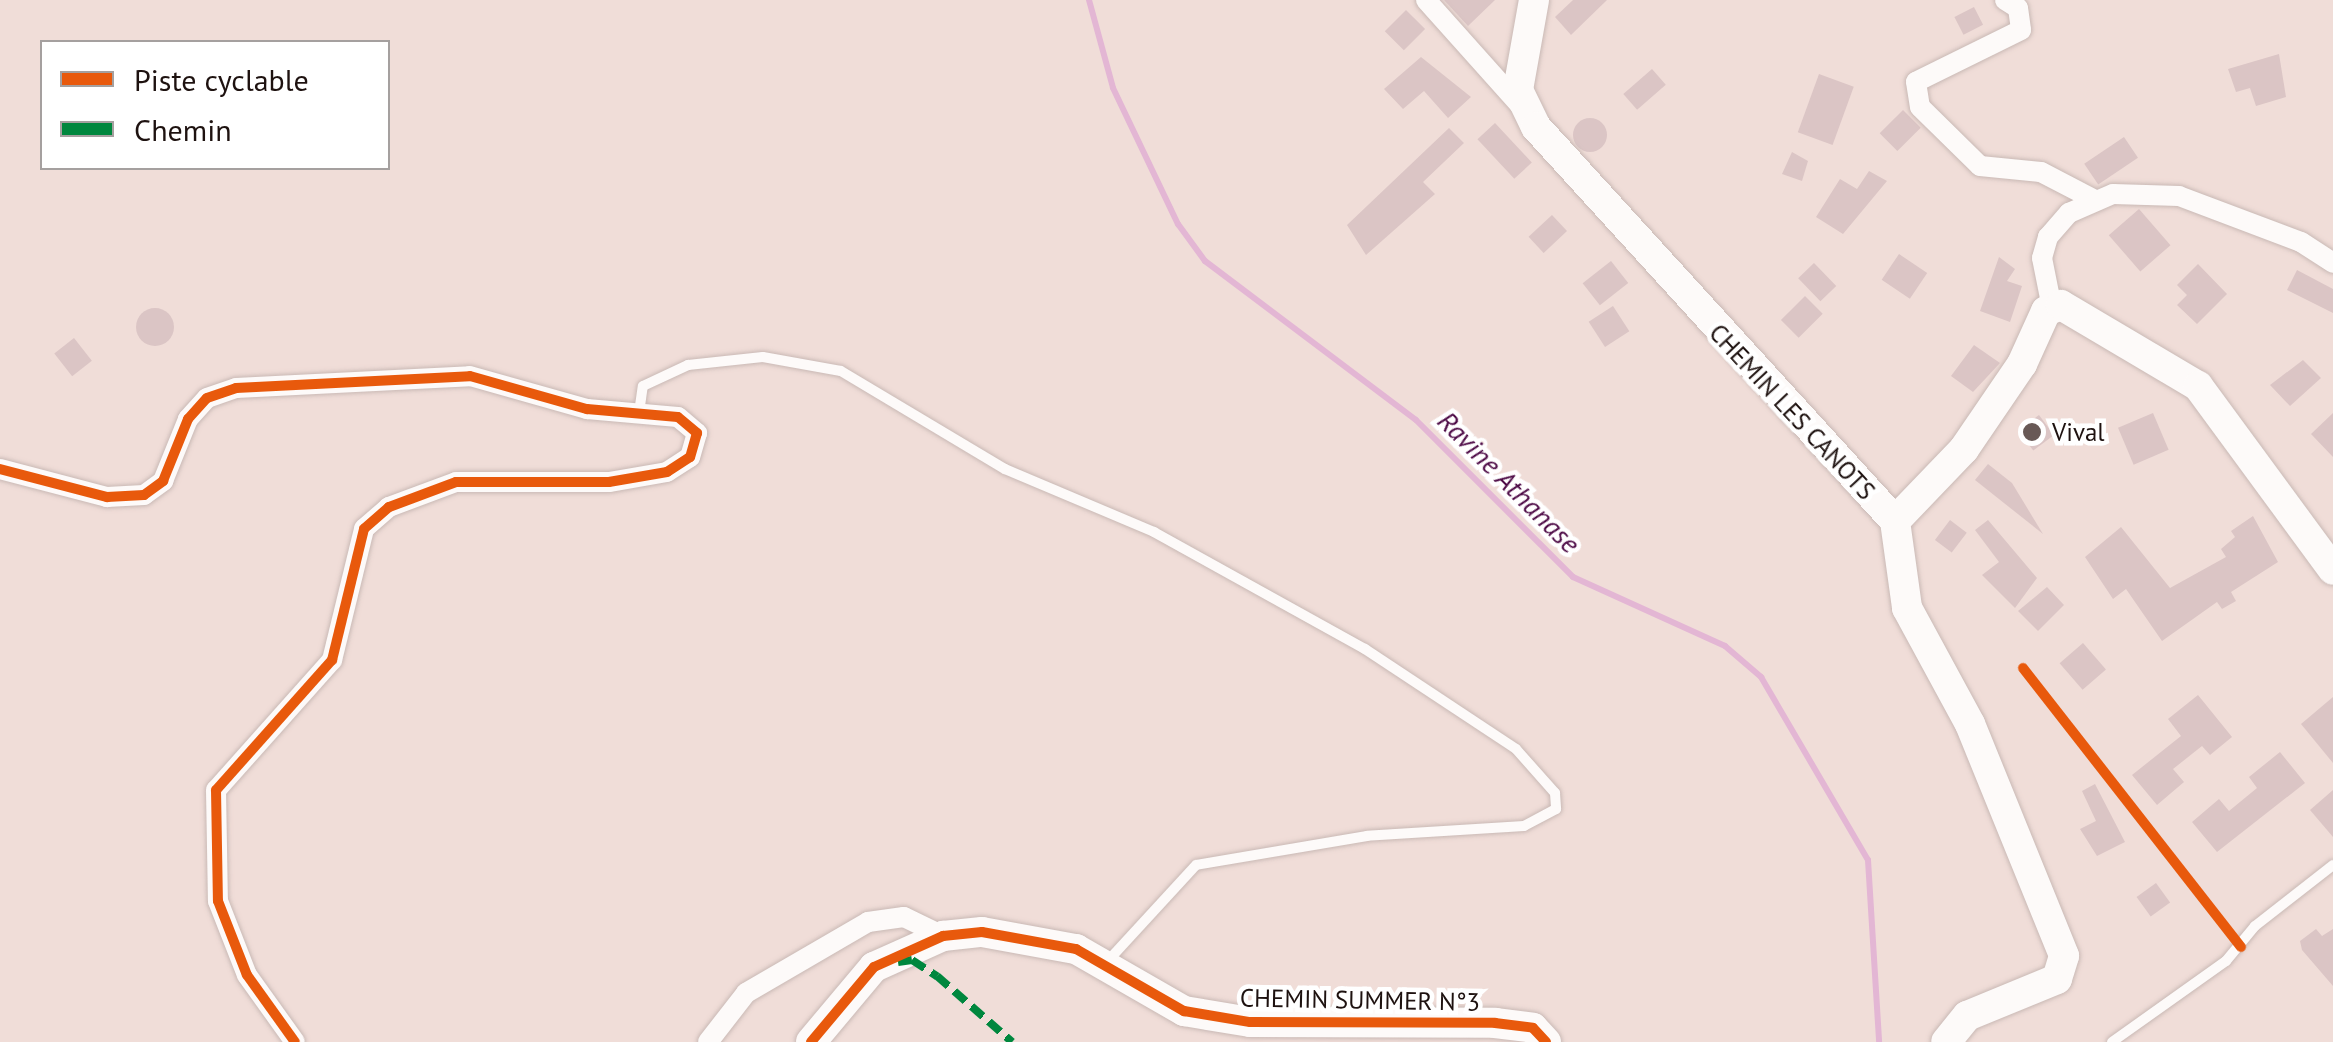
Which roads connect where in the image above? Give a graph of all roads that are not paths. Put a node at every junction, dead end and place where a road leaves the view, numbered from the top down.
1 (1426, 0) edge
2 (1534, 0) edge
3 (2005, 0) edge
4 (1525, 110) junction
5 (2095, 200) junction
6 (2333, 263) edge
7 (2052, 308) junction
8 (640, 413) junction
9 (0, 469) edge
10 (1895, 522) junction
11 (2333, 570) edge
12 (2333, 865) edge
13 (943, 936) junction
14 (1106, 963) junction
15 (295, 1042) edge
16 (708, 1042) edge
17 (810, 1042) edge
18 (1546, 1042) edge
19 (1946, 1042) edge
20 (2112, 1042) edge

1 - 4 street
2 - 4 street
3 - 5 street
4 - 10 street, CHEMIN LES CANOTS
5 - 6 street
5 - 7 street
7 - 10 street, CHEMIN LES CANOTS
7 - 11 street
8 - 9 street
8 - 14 lane
8 - 15 street
10 - 19 street
12 - 20 lane
13 - 14 street, CHEMIN SUMMER N°3
13 - 16 street
13 - 17 street, CHEMIN SUMMER N°3
14 - 18 street, CHEMIN SUMMER N°3

